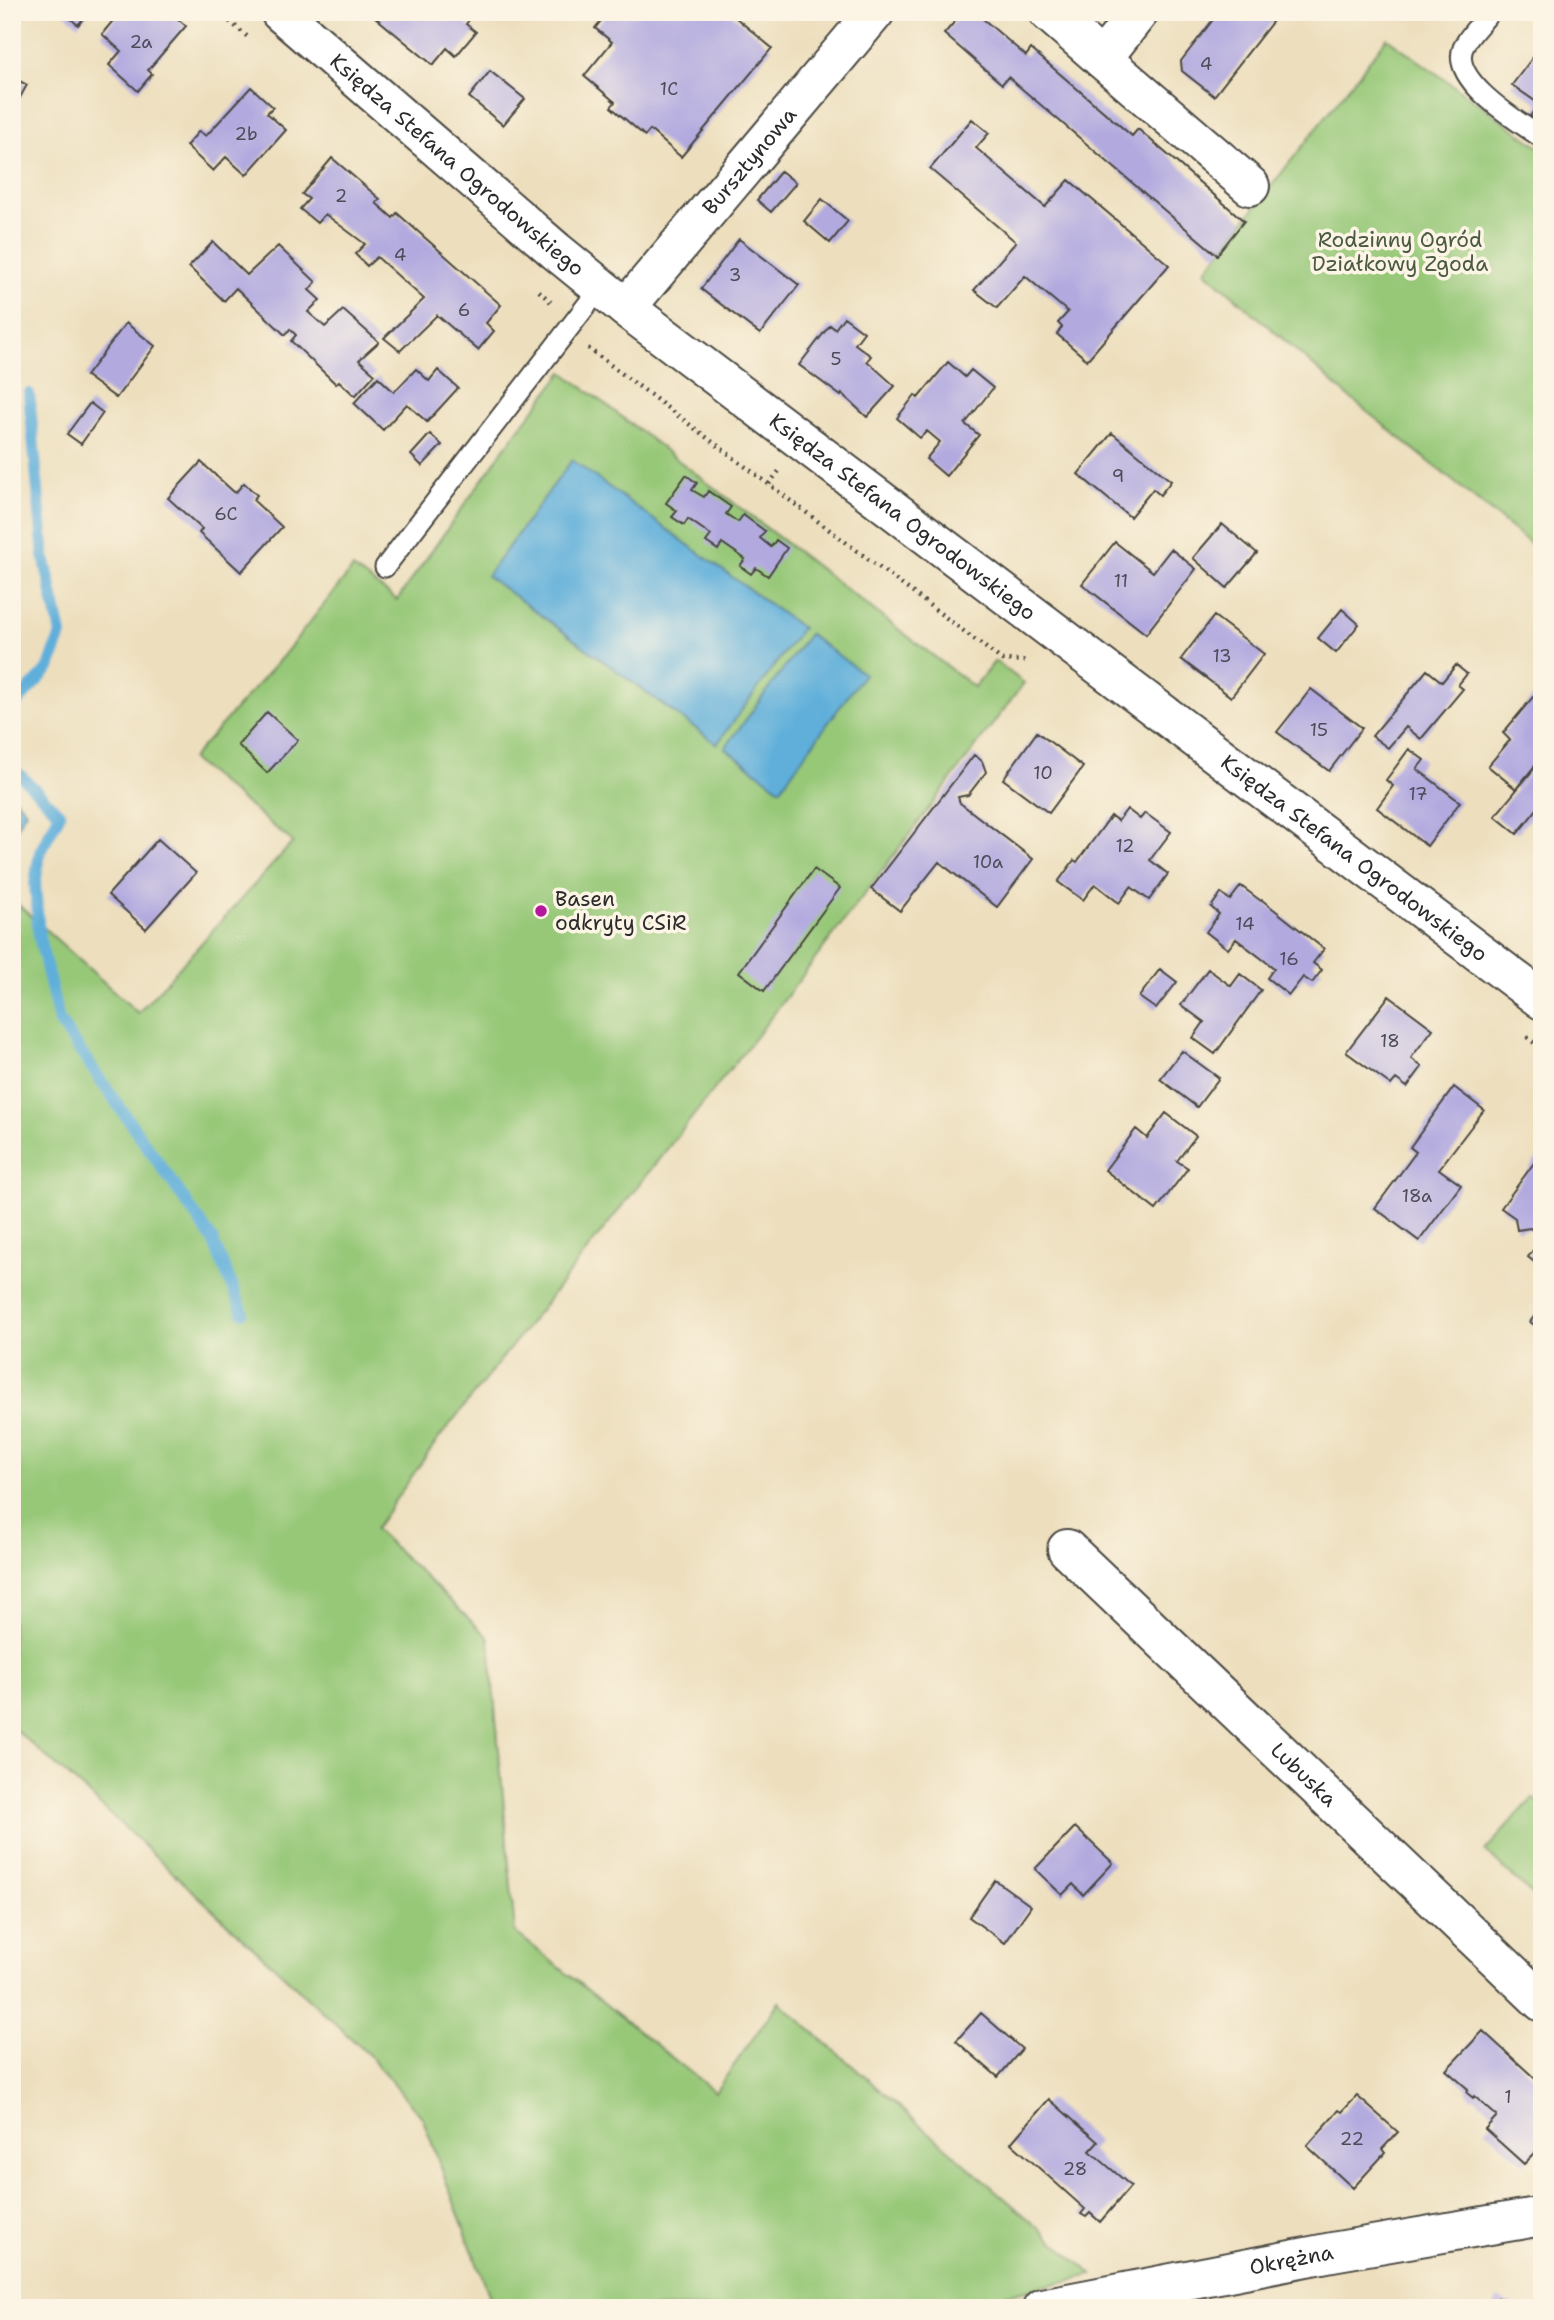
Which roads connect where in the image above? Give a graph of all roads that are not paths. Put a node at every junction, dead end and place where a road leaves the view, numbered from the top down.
1 (280, 12) edge
2 (874, 12) edge
3 (1048, 12) edge
4 (1139, 12) edge
5 (1490, 12) edge
6 (1102, 59) junction
7 (1542, 138) edge
8 (1250, 186) dead end
9 (613, 298) junction
10 (385, 567) dead end
11 (1542, 1000) edge
12 (1067, 1549) dead end
13 (1542, 2002) edge
14 (1542, 2216) edge
15 (1042, 2308) edge

1 - 9 street, Księdza Stefana Ogrodowskiego
2 - 9 street, Bursztynowa
3 - 6 street
4 - 6 street
5 - 7 lane
6 - 8 street
9 - 10 lane
9 - 11 street, Księdza Stefana Ogrodowskiego
12 - 13 street, Lubuska
14 - 15 street, Okrężna

